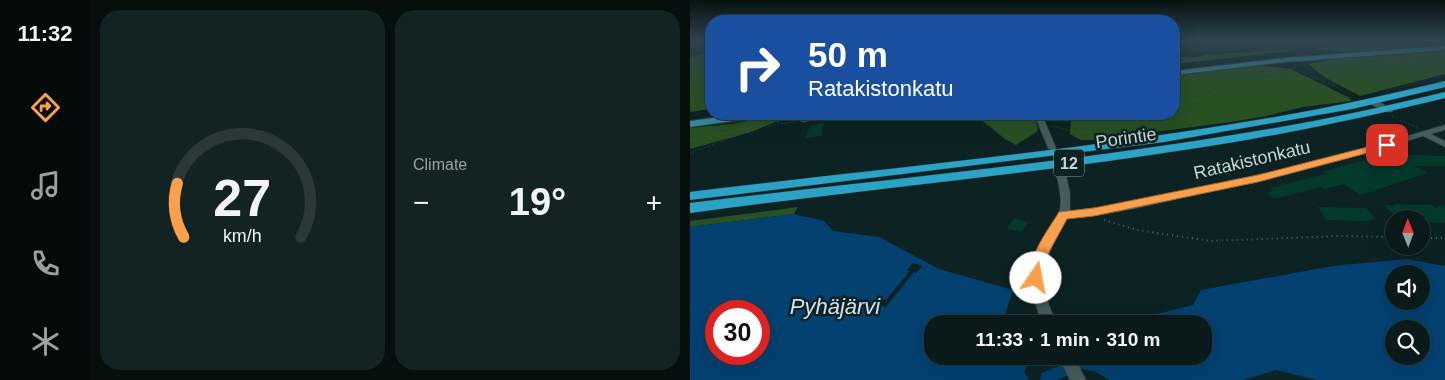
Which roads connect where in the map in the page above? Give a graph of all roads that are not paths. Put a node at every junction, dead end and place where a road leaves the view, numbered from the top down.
1 (1306, 59) edge
2 (1180, 72) edge
3 (1445, 84) edge
4 (1445, 95) edge
5 (1373, 102) junction
6 (1389, 112) junction
7 (709, 120) edge
8 (714, 120) edge
9 (1040, 120) edge
10 (690, 123) edge
11 (1445, 127) edge
12 (1425, 134) junction
13 (1445, 144) edge
14 (1052, 148) dead end
15 (1060, 170) dead end
16 (690, 196) edge
17 (690, 208) edge
18 (1063, 215) junction
19 (1047, 315) edge
20 (1070, 365) edge
21 (1078, 380) edge

1 - 2 main road
3 - 5 highway, Porintie / 12
4 - 6 highway, Porintie / 12
5 - 6 street
5 - 16 highway, Porintie / 12
6 - 17 highway, Porintie / 12
7 - 10 main road
8 - 10 main road
9 - 14 street
11 - 12 street, Ratakistonkatu
12 - 13 street
12 - 18 street, Ratakistonkatu
15 - 18 street
18 - 19 street
20 - 21 street

